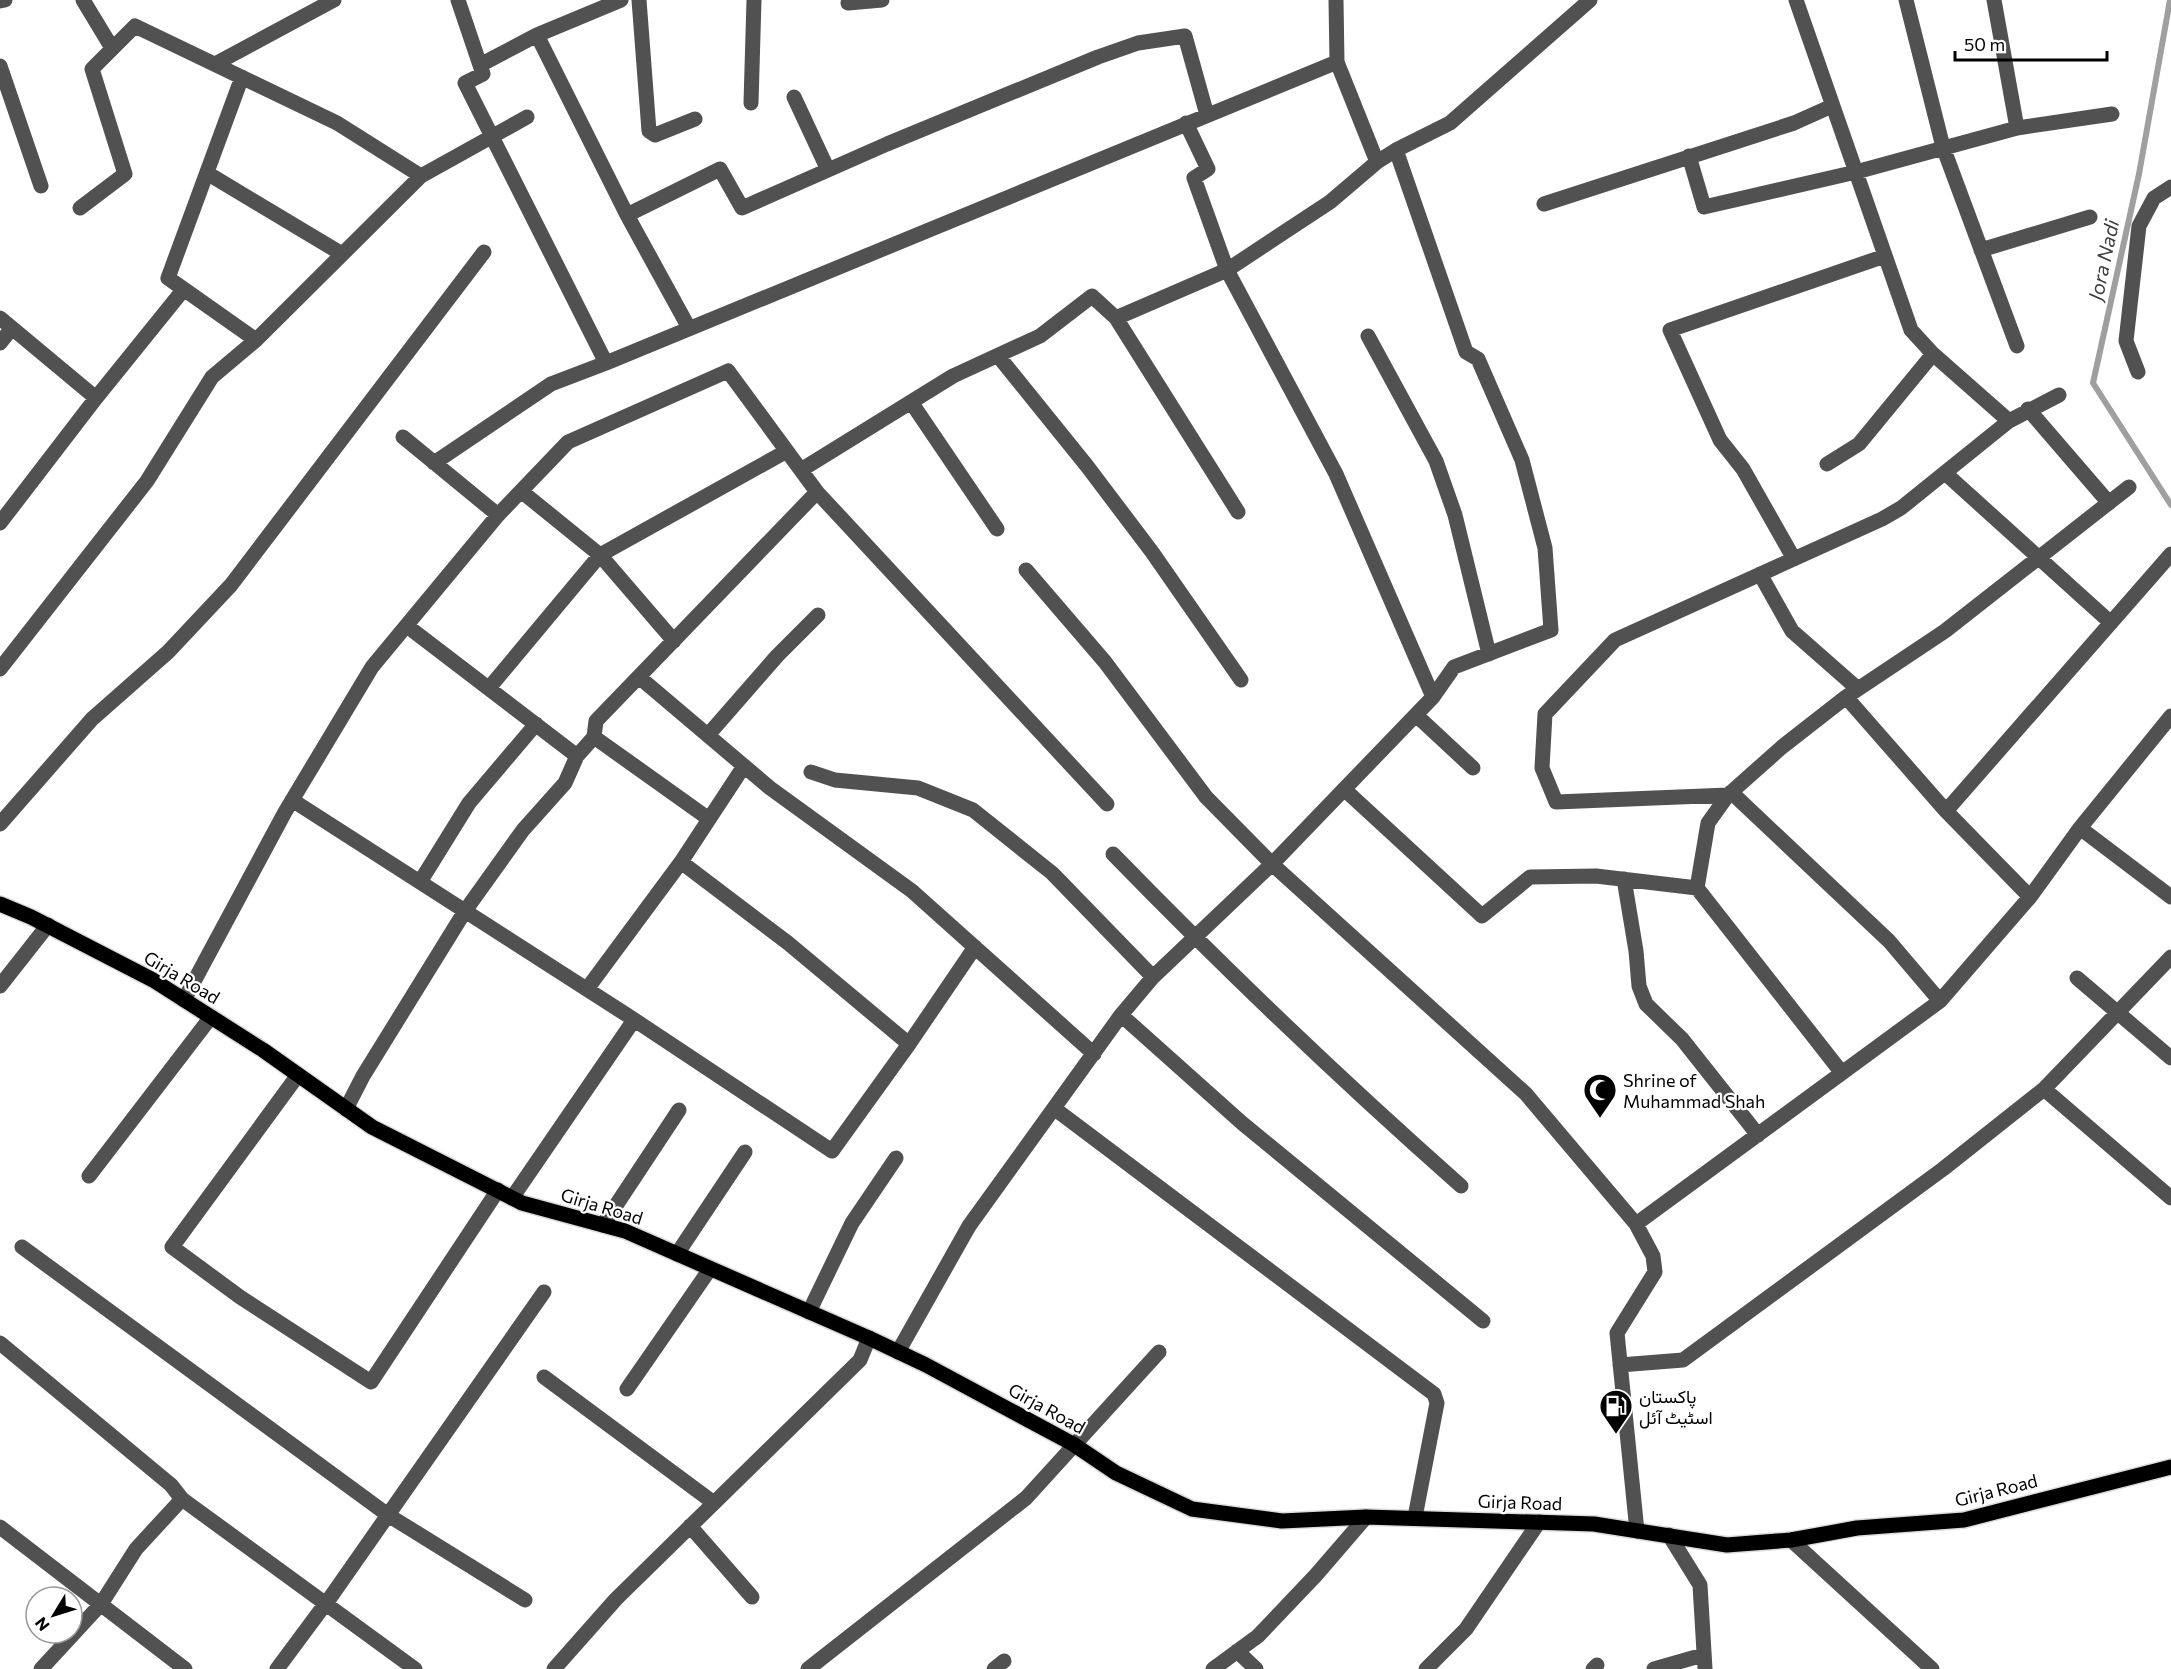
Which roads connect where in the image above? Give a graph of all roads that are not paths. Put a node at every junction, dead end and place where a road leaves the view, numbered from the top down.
1 (5, 0) edge
2 (83, 0) edge
3 (334, 0) edge
4 (458, 0) edge
5 (621, 0) edge
6 (639, 0) edge
7 (754, 0) edge
8 (882, 0) edge
9 (1336, 0) edge
10 (1590, 0) edge
11 (1796, 0) edge
12 (1906, 0) edge
13 (1994, 0) edge
14 (0, 1) edge
15 (848, 3) dead end
16 (537, 35) junction
17 (112, 48) junction
18 (1337, 62) junction
19 (214, 64) junction
20 (480, 65) junction
21 (0, 66) edge
22 (242, 77) junction
23 (794, 97) dead end
24 (751, 104) dead end
25 (1832, 106) junction
26 (2112, 114) dead end
27 (1207, 115) junction
28 (527, 117) dead end
29 (695, 118) dead end
30 (1186, 123) junction
31 (2017, 128) junction
32 (491, 135) junction
33 (1943, 147) junction
34 (1396, 150) junction
35 (1689, 156) junction
36 (1377, 162) junction
37 (828, 170) junction
38 (1856, 172) junction
39 (207, 173) junction
40 (421, 176) junction
41 (41, 186) dead end
42 (2171, 187) edge
43 (1544, 204) dead end
44 (80, 208) dead end
45 (627, 215) junction
46 (2090, 217) dead end
47 (1981, 250) junction
48 (484, 252) dead end
49 (342, 254) junction
50 (1885, 256) junction
51 (1227, 270) junction
52 (184, 289) junction
53 (1116, 318) junction
54 (6, 323) edge
55 (690, 328) junction
56 (1368, 336) dead end
57 (256, 340) junction
58 (0, 344) edge
59 (2017, 346) dead end
60 (1933, 354) junction
61 (999, 357) junction
62 (606, 363) junction
63 (2138, 372) dead end
64 (2059, 395) dead end
65 (96, 398) junction
66 (911, 402) junction
67 (2028, 409) junction
68 (2009, 421) junction
69 (403, 437) dead end
70 (787, 451) junction
71 (434, 463) junction
72 (1827, 464) dead end
73 (801, 470) junction
74 (1945, 473) junction
75 (2129, 487) dead end
76 (521, 491) junction
77 (818, 492) junction
78 (2109, 503) junction
79 (1238, 512) dead end
80 (498, 515) junction
81 (0, 524) edge
82 (997, 529) dead end
83 (2171, 554) edge
84 (600, 555) junction
85 (2039, 558) junction
86 (1794, 559) junction
87 (1026, 570) dead end
88 (1760, 574) junction
89 (819, 615) dead end
90 (2111, 622) junction
91 (407, 626) junction
92 (674, 641) junction
93 (1489, 654) junction
94 (0, 669) edge
95 (639, 677) junction
96 (1241, 680) dead end
97 (489, 688) junction
98 (1852, 693) junction
99 (1433, 697) junction
100 (1416, 715) junction
101 (2171, 716) edge
102 (536, 724) junction
103 (708, 735) junction
104 (594, 737) junction
105 (577, 756) junction
106 (744, 766) junction
107 (1473, 768) dead end
108 (811, 772) dead end
109 (1344, 789) junction
110 (1730, 793) junction
111 (292, 800) junction
112 (1107, 804) dead end
113 (1946, 811) junction
114 (709, 819) junction
115 (0, 824) edge
116 (2080, 828) junction
117 (1113, 854) dead end
118 (681, 862) junction
119 (1272, 864) junction
120 (1624, 879) junction
121 (420, 882) junction
122 (1697, 888) junction
123 (2030, 897) junction
124 (2171, 897) edge
125 (0, 904) edge
126 (465, 911) junction
127 (48, 926) junction
128 (1193, 936) junction
129 (975, 947) junction
130 (2171, 957) edge
131 (1153, 976) junction
132 (2077, 978) dead end
133 (0, 986) edge
134 (587, 989) junction
135 (184, 1000) junction
136 (1940, 1001) junction
137 (2118, 1013) junction
138 (1121, 1015) junction
139 (211, 1017) junction
140 (634, 1020) junction
141 (909, 1044) junction
142 (1094, 1054) junction
143 (2171, 1058) edge
144 (1842, 1073) junction
145 (298, 1075) junction
146 (2044, 1089) junction
147 (1055, 1108) junction
148 (346, 1109) junction
149 (679, 1110) dead end
150 (1758, 1135) junction
151 (745, 1152) dead end
152 (896, 1158) dead end
153 (88, 1176) dead end
154 (1461, 1186) dead end
155 (498, 1191) junction
156 (512, 1198) junction
157 (2171, 1198) edge
158 (1636, 1224) junction
159 (603, 1225) junction
160 (22, 1247) dead end
161 (677, 1254) junction
162 (710, 1269) junction
163 (544, 1292) dead end
164 (809, 1312) junction
165 (1484, 1321) dead end
166 (869, 1338) junction
167 (0, 1343) edge
168 (898, 1352) junction
169 (1159, 1352) dead end
170 (1620, 1365) junction
171 (544, 1377) dead end
172 (627, 1389) dead end
173 (1073, 1444) junction
174 (2171, 1467) edge
175 (182, 1499) junction
176 (714, 1503) junction
177 (388, 1515) junction
178 (1366, 1516) junction
179 (1415, 1517) junction
180 (1539, 1522) junction
181 (690, 1526) junction
182 (0, 1527) edge
183 (1637, 1531) junction
184 (1669, 1535) junction
185 (1791, 1540) junction
186 (752, 1597) dead end
187 (525, 1600) dead end
188 (100, 1605) junction
189 (325, 1605) junction
190 (1237, 1651) junction
191 (1704, 1662) edge
192 (560, 1666) edge
193 (282, 1667) edge
194 (41, 1669) edge
195 (185, 1669) edge
196 (415, 1669) edge
197 (808, 1669) edge
198 (1213, 1669) edge
199 (1256, 1669) edge
200 (1426, 1669) edge
201 (1654, 1669) edge
202 (1932, 1669) edge

1 - 14 street
2 - 17 street
3 - 19 street
4 - 20 street
5 - 16 street
6 - 29 street
7 - 24 street
8 - 15 street
9 - 18 street
10 - 34 street
11 - 25 street
12 - 33 street
13 - 31 street
16 - 20 street
16 - 45 street
17 - 19 street
17 - 44 street
18 - 27 street
18 - 36 street
19 - 22 street
20 - 32 street
21 - 41 street
22 - 39 street
22 - 40 street
23 - 37 street
25 - 35 street
25 - 38 street
26 - 31 street
27 - 30 street
27 - 37 street
28 - 32 street
30 - 51 street
30 - 55 street
31 - 33 street
32 - 40 street
32 - 62 street
33 - 38 street
33 - 47 street
34 - 36 street
34 - 93 street
35 - 38 street
35 - 43 street
36 - 51 street
37 - 45 street
38 - 50 street
39 - 49 street
39 - 52 street
40 - 49 street
42 - 63 street
45 - 55 street
46 - 47 street
47 - 59 street
48 - 115 street
49 - 57 street
50 - 60 street
50 - 86 street
51 - 53 street
51 - 99 street
52 - 57 street
52 - 65 street
53 - 61 street
53 - 79 street
54 - 58 street
54 - 65 street
55 - 62 street
56 - 93 street
57 - 94 street
60 - 68 street
60 - 72 street
61 - 66 street
61 - 96 street
62 - 71 street
64 - 67 street
65 - 81 street
66 - 73 street
66 - 82 street
67 - 68 street
67 - 78 street
68 - 74 street
69 - 71 street
70 - 73 street
70 - 76 street
70 - 84 street
71 - 80 street
73 - 77 street
74 - 85 street
74 - 86 street
75 - 78 street
76 - 80 street
76 - 84 street
77 - 92 street
77 - 112 street
78 - 85 street
80 - 91 street
83 - 90 street
84 - 92 street
84 - 97 street
85 - 90 street
85 - 98 street
86 - 88 street
87 - 119 street
88 - 98 street
88 - 110 street
89 - 103 street
90 - 113 street
91 - 97 street
91 - 111 street
92 - 95 street
93 - 99 street
95 - 103 street
95 - 104 street
97 - 102 street
98 - 110 street
98 - 113 street
99 - 100 street
100 - 107 street
100 - 109 street
101 - 116 street
102 - 105 street
102 - 121 street
103 - 106 street
104 - 105 street
104 - 114 street
105 - 126 street
106 - 114 street
106 - 129 street
108 - 131 street
109 - 119 street
109 - 120 street
110 - 122 street
110 - 136 street
111 - 121 street
111 - 135 street
113 - 123 street
114 - 118 street
116 - 123 street
116 - 124 street
117 - 128 street
118 - 134 street
118 - 141 street
119 - 128 street
119 - 158 street
120 - 122 street
120 - 150 street
121 - 126 street
122 - 144 street
123 - 136 street
125 - 127 main road, Girja Road
126 - 134 street
126 - 148 street
127 - 133 street
127 - 135 main road, Girja Road
128 - 131 street
128 - 154 street
129 - 141 street
129 - 142 street
130 - 137 street
131 - 138 street
132 - 137 street
134 - 140 street
135 - 139 main road, Girja Road
136 - 144 street
137 - 143 street
137 - 146 street
138 - 142 street
138 - 165 street
139 - 145 main road, Girja Road
139 - 153 street
140 - 141 street
140 - 156 street
142 - 147 street
144 - 150 street
145 - 148 main road, Girja Road
145 - 155 street
146 - 157 street
146 - 170 street
147 - 168 street
147 - 179 street
148 - 155 main road, Girja Road
149 - 159 street
150 - 158 street
151 - 161 street
152 - 164 street
155 - 156 main road, Girja Road
156 - 159 main road, Girja Road
158 - 170 street
159 - 161 main road, Girja Road
160 - 177 street
161 - 162 main road, Girja Road
162 - 164 main road, Girja Road
162 - 172 street
163 - 177 street
164 - 166 main road, Girja Road
166 - 168 main road, Girja Road
166 - 176 street
167 - 175 street
168 - 173 main road, Girja Road
169 - 173 street
170 - 183 street
171 - 176 street
173 - 178 main road, Girja Road
173 - 197 street
174 - 185 main road, Girja Road
175 - 188 street
175 - 189 street
176 - 181 street
177 - 187 street
177 - 189 street
178 - 179 main road, Girja Road
178 - 190 street
179 - 180 main road, Girja Road
180 - 183 main road, Girja Road
180 - 200 street
181 - 186 street
181 - 192 street
182 - 188 street
183 - 184 main road, Girja Road
184 - 185 main road, Girja Road
184 - 191 street
185 - 202 street
188 - 194 street
188 - 195 street
189 - 193 street
189 - 196 street
190 - 198 street
190 - 199 street
191 - 201 street

